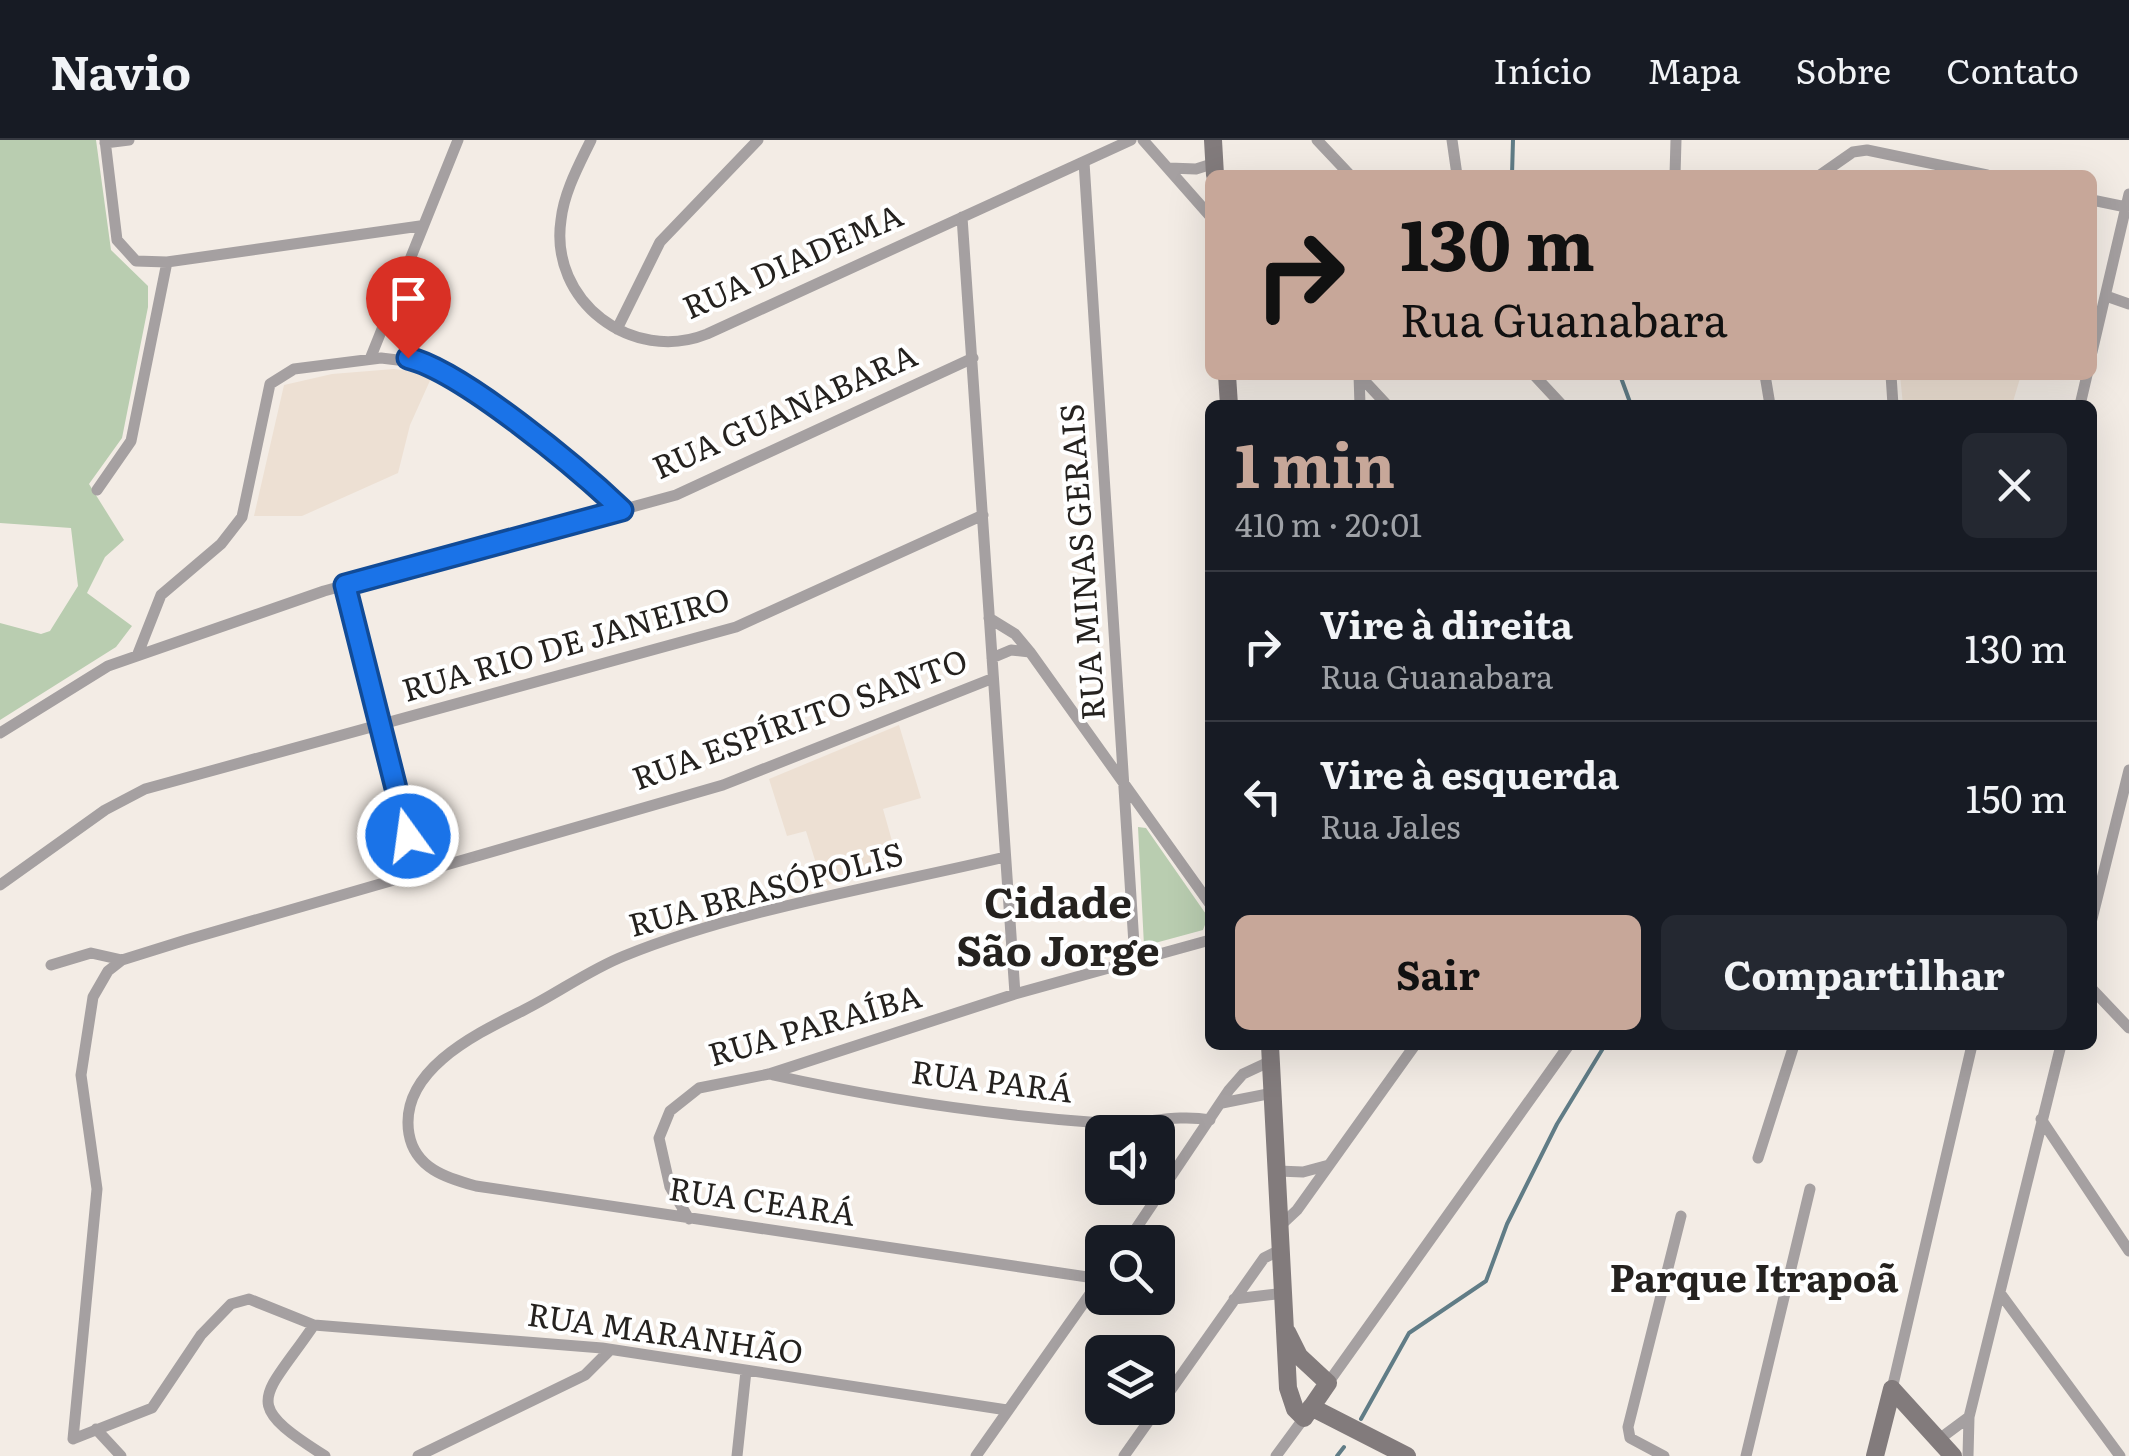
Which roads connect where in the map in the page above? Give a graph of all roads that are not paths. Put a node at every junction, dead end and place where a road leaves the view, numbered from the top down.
1 (129, 140) edge
2 (458, 140) edge
3 (591, 140) edge
4 (758, 140) edge
5 (1131, 140) edge
6 (1143, 140) edge
7 (1213, 140) edge
8 (1317, 140) edge
9 (1452, 140) edge
10 (1676, 140) edge
11 (105, 142) edge
12 (1084, 162) junction
13 (1169, 168) junction
14 (1215, 169) edge
15 (1345, 170) edge
16 (1456, 170) edge
17 (1675, 170) edge
18 (1827, 170) edge
19 (1962, 170) edge
20 (2097, 200) edge
21 (2127, 201) edge
22 (1205, 210) edge
23 (962, 217) junction
24 (420, 226) junction
25 (167, 262) junction
26 (2106, 296) junction
27 (2129, 304) edge
28 (2097, 326) edge
29 (617, 329) junction
30 (972, 358) junction
31 (370, 359) junction
32 (1364, 380) edge
33 (1539, 380) edge
34 (1383, 400) edge
35 (1557, 400) edge
36 (96, 490) dead end
37 (622, 510) junction
38 (983, 515) junction
39 (345, 585) junction
40 (989, 618) junction
41 (1030, 652) junction
42 (138, 656) junction
43 (992, 658) junction
44 (991, 679) junction
45 (380, 726) junction
46 (0, 734) edge
47 (2129, 770) edge
48 (1125, 781) junction
49 (2123, 818) edge
50 (1005, 857) junction
51 (417, 873) junction
52 (0, 884) edge
53 (1205, 895) edge
54 (2097, 904) edge
55 (1205, 941) edge
56 (122, 960) junction
57 (1136, 960) junction
58 (51, 965) dead end
59 (1015, 994) junction
60 (2097, 995) edge
61 (2129, 1028) edge
62 (1399, 1050) edge
63 (1410, 1050) edge
64 (1566, 1050) edge
65 (1792, 1050) edge
66 (1971, 1050) edge
67 (2059, 1050) edge
68 (1270, 1053) edge
69 (1400, 1065) junction
70 (769, 1074) junction
71 (1273, 1092) junction
72 (1222, 1103) junction
73 (2041, 1119) junction
74 (1210, 1120) junction
75 (1758, 1158) dead end
76 (421, 1162) joint
77 (1329, 1165) junction
78 (1278, 1170) junction
79 (1810, 1189) dead end
80 (1681, 1216) dead end
81 (689, 1219) junction
82 (1281, 1224) junction
83 (1139, 1225) edge
84 (1282, 1248) junction
85 (2129, 1251) edge
86 (1085, 1276) edge
87 (2000, 1292) junction
88 (1285, 1293) junction
89 (1234, 1299) junction
90 (1085, 1302) edge
91 (314, 1326) junction
92 (1287, 1332) junction
93 (609, 1351) junction
94 (746, 1372) junction
95 (1328, 1383) junction
96 (1892, 1389) junction
97 (1007, 1410) junction
98 (1307, 1412) junction
99 (1969, 1417) junction
100 (96, 1429) junction
101 (1938, 1440) junction
102 (1386, 1452) edge
103 (121, 1456) edge
104 (326, 1456) edge
105 (418, 1456) edge
106 (737, 1456) edge
107 (976, 1456) edge
108 (1124, 1456) edge
109 (1276, 1456) edge
110 (1407, 1456) edge
111 (1664, 1456) edge
112 (1746, 1456) edge
113 (1875, 1456) edge
114 (1953, 1456) edge
115 (1968, 1456) edge
116 (2120, 1456) edge

1 - 11 street
2 - 24 street
3 - 29 street, RUA DIADEMA
4 - 29 street
5 - 12 street, RUA DIADEMA
6 - 13 street
7 - 14 main road
8 - 15 street
9 - 16 street
10 - 17 street
11 - 25 street
12 - 23 street, RUA DIADEMA
12 - 48 street, RUA MINAS GERAIS
13 - 14 street
13 - 22 street
18 - 19 street
20 - 21 street
21 - 26 street
23 - 29 street, RUA DIADEMA
23 - 30 street
24 - 25 street
24 - 31 street
25 - 36 street
26 - 27 street
26 - 28 street
30 - 37 street, RUA GUANABARA
30 - 38 street
31 - 37 street
31 - 42 street
32 - 34 street
33 - 35 street
37 - 39 street, RUA GUANABARA
38 - 40 street
38 - 45 street, RUA RIO DE JANEIRO
39 - 42 street, RUA GUANABARA
39 - 45 street
40 - 41 street
40 - 43 street
41 - 43 street
41 - 48 street
42 - 46 street, RUA GUANABARA
43 - 44 street
44 - 50 street
44 - 51 street, RUA ESPÍRITO SANTO
45 - 51 street
45 - 52 street, RUA RIO DE JANEIRO
47 - 49 street
48 - 53 street
48 - 57 street, RUA MINAS GERAIS
49 - 54 street
50 - 59 street
50 - 76 street, RUA BRASÓPOLIS
51 - 56 street, RUA ESPÍRITO SANTO
55 - 57 street, RUA PARAÍBA
56 - 58 street, RUA ESPÍRITO SANTO
56 - 100 street, RUA MARANHÃO
57 - 59 street, RUA PARAÍBA
59 - 70 street, RUA PARAÍBA
60 - 61 street
62 - 69 street
63 - 69 street
64 - 95 street
65 - 75 street
66 - 96 street
67 - 73 street
68 - 71 main road
68 - 72 street
69 - 77 street
70 - 74 street, RUA PARÁ
70 - 81 street, RUA PARAÍBA
71 - 72 street
71 - 78 main road
72 - 74 street
73 - 85 street
73 - 87 street
74 - 83 street
76 - 81 street, RUA CEARÁ
77 - 78 street
77 - 82 street
78 - 82 main road
79 - 112 street
80 - 111 street
81 - 86 street, RUA CEARÁ
82 - 84 main road
84 - 88 main road
84 - 89 street
87 - 99 street
87 - 116 street
88 - 89 street
88 - 92 main road
89 - 108 street
90 - 97 street
91 - 93 street, RUA MARANHÃO
91 - 100 street, RUA MARANHÃO
91 - 104 street
92 - 95 main road
92 - 98 main road
93 - 94 street, RUA MARANHÃO
93 - 105 street
94 - 97 street, RUA MARANHÃO
94 - 106 street
95 - 98 main road
96 - 101 main road
96 - 113 main road
97 - 107 street
98 - 102 main road
98 - 109 street
99 - 101 street
99 - 115 street
100 - 103 street
101 - 114 main road
102 - 110 main road

